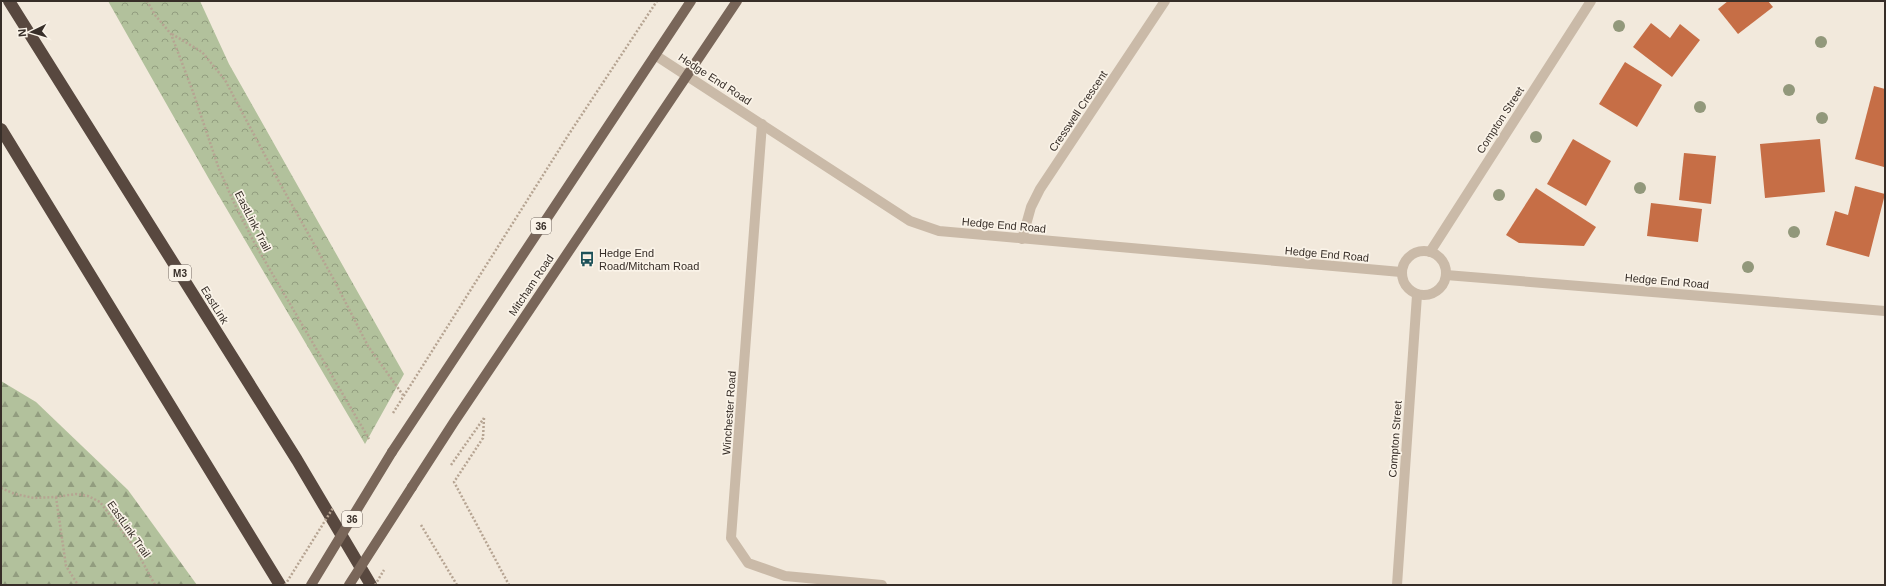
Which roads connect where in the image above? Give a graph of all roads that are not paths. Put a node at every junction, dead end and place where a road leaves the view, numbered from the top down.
1 (9, 1) edge
2 (691, 1) edge
3 (737, 1) edge
4 (1165, 1) edge
5 (1591, 1) edge
6 (655, 55) junction
7 (686, 76) junction
8 (762, 124) junction
9 (1, 129) edge
10 (1022, 239) junction
11 (1430, 252) junction
12 (1401, 272) junction
13 (1446, 275) junction
14 (1417, 295) junction
15 (1885, 311) edge
16 (280, 585) edge
17 (311, 585) edge
18 (349, 585) edge
19 (371, 585) edge
20 (882, 585) edge
21 (1397, 585) edge

1 - 19 highway, EastLink / M3
2 - 6 main road, 36
3 - 7 main road, Mitcham Road
4 - 10 street, Cresswell Crescent
5 - 11 street, Compton Street
6 - 7 street, Hedge End Road
6 - 17 main road, 36, bridge
7 - 8 street, Hedge End Road
7 - 18 main road, Mitcham Road, bridge
8 - 10 street, Hedge End Road
8 - 20 street, Winchester Road
9 - 16 highway
10 - 12 street, Hedge End Road
11 - 12 street
11 - 13 street
12 - 14 street
13 - 14 street
13 - 15 street, Hedge End Road
14 - 21 street, Compton Street

